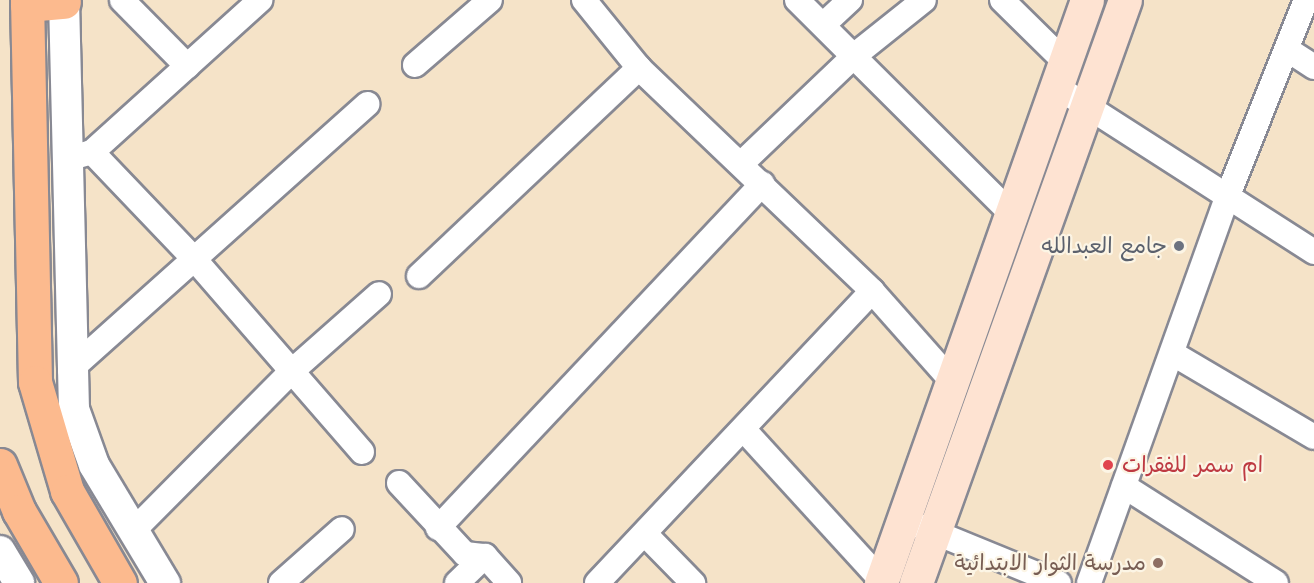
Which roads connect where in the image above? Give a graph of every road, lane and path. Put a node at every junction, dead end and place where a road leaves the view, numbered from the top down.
1 (122, 0) edge
2 (260, 0) edge
3 (490, 0) edge
4 (585, 0) edge
5 (797, 0) edge
6 (850, 0) edge
7 (924, 0) edge
8 (1002, 0) edge
9 (1087, 0) edge
10 (1125, 0) edge
11 (1306, 0) edge
12 (64, 1) edge
13 (27, 2) edge
14 (823, 25) junction
15 (1288, 50) junction
16 (855, 55) junction
17 (415, 65) dead end
18 (187, 66) junction
19 (1314, 67) edge
20 (639, 68) junction
21 (1059, 73) junction
22 (367, 104) dead end
23 (1088, 104) junction
24 (81, 155) junction
25 (741, 164) junction
26 (762, 184) junction
27 (1227, 195) junction
28 (1010, 212) junction
29 (1314, 252) edge
30 (196, 261) junction
31 (419, 276) dead end
32 (872, 291) junction
33 (379, 294) dead end
34 (1175, 355) junction
35 (70, 370) junction
36 (292, 371) junction
37 (952, 381) junction
38 (745, 431) junction
39 (1314, 437) edge
40 (362, 452) dead end
41 (0, 465) edge
42 (399, 483) dead end
43 (1124, 486) junction
44 (902, 519) junction
45 (438, 528) junction
46 (342, 529) dead end
47 (134, 530) junction
48 (645, 534) junction
49 (936, 534) junction
50 (0, 551) edge
51 (485, 556) junction
52 (881, 582) edge
53 (19, 583) edge
54 (61, 583) edge
55 (120, 583) edge
56 (165, 583) edge
57 (281, 583) edge
58 (457, 583) edge
59 (509, 583) edge
60 (597, 583) edge
61 (693, 583) edge
62 (916, 583) edge
63 (1059, 583) edge
64 (1089, 583) edge
65 (1276, 583) edge

1 - 18 street
2 - 18 street
3 - 17 street
4 - 20 street
5 - 14 street
6 - 14 street
7 - 16 street
8 - 21 street
9 - 21 main road
10 - 23 main road
11 - 15 street
12 - 13 main road
12 - 24 street
13 - 55 main road
14 - 16 street
15 - 19 street
15 - 27 street
16 - 25 street
16 - 28 street
18 - 24 street
20 - 25 street
20 - 31 street
21 - 23 street
21 - 28 main road
22 - 30 street
23 - 27 street
23 - 49 main road
24 - 30 street
24 - 35 street
25 - 26 street
26 - 32 street
26 - 45 street
27 - 29 street
27 - 34 street
28 - 37 main road
30 - 35 street
30 - 36 street
32 - 37 street
32 - 38 street
33 - 36 street
34 - 39 street
34 - 43 street
35 - 47 street
36 - 40 street
36 - 47 street
37 - 44 main road
38 - 48 street
38 - 52 street
41 - 54 main road
42 - 45 street
43 - 64 street
43 - 65 street
44 - 49 street
44 - 52 main road
45 - 51 street
46 - 57 street
47 - 56 street
48 - 60 street
48 - 61 street
49 - 62 main road
49 - 63 street
50 - 53 street
51 - 58 street
51 - 59 street

